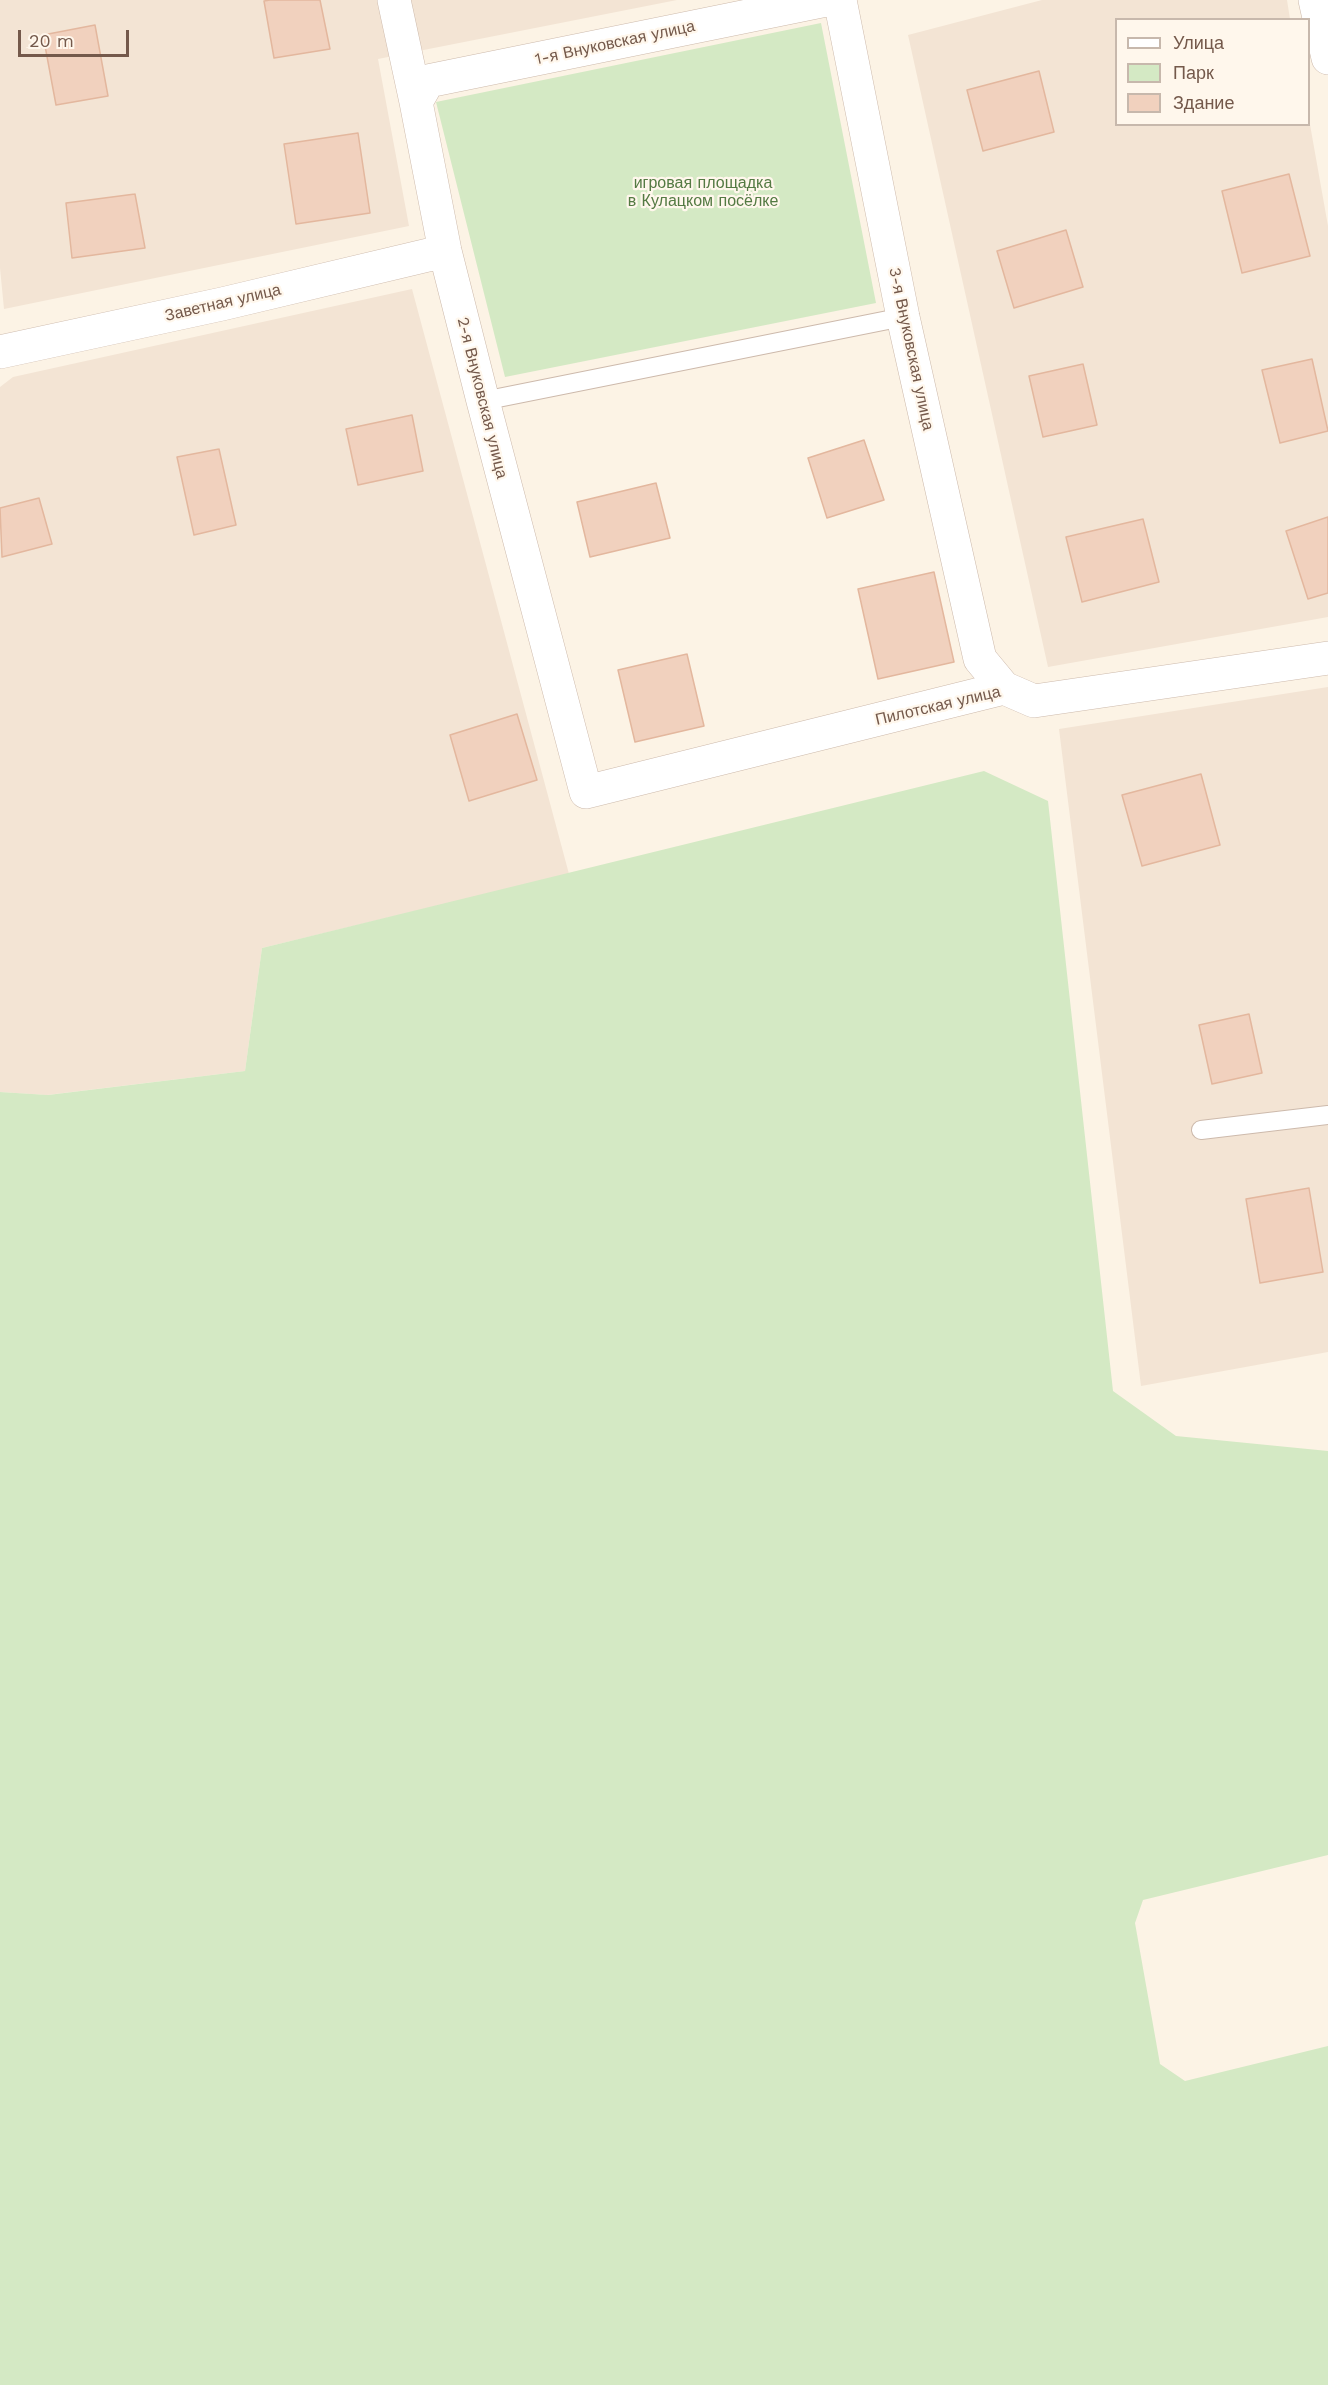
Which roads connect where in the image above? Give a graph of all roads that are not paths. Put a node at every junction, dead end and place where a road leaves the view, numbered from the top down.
1 (393, 0) edge
2 (826, 0) edge
3 (840, 0) edge
4 (1315, 0) edge
5 (1328, 58) edge
6 (416, 102) junction
7 (445, 250) junction
8 (903, 317) junction
9 (0, 352) edge
10 (483, 401) junction
11 (1328, 658) edge
12 (1004, 688) junction
13 (586, 792) joint
14 (1328, 1115) edge
15 (1201, 1130) dead end

1 - 6 street, 2-я Внуковская улица
2 - 6 street, 1-я Внуковская улица
3 - 8 street, 3-я Внуковская улица
4 - 5 street
6 - 7 street, 2-я Внуковская улица
7 - 9 street, Заветная улица
7 - 10 street, 2-я Внуковская улица
8 - 10 lane
8 - 12 street, 3-я Внуковская улица
10 - 13 street, 2-я Внуковская улица
11 - 12 street, Пилотская улица
12 - 13 street, Пилотская улица
14 - 15 lane

